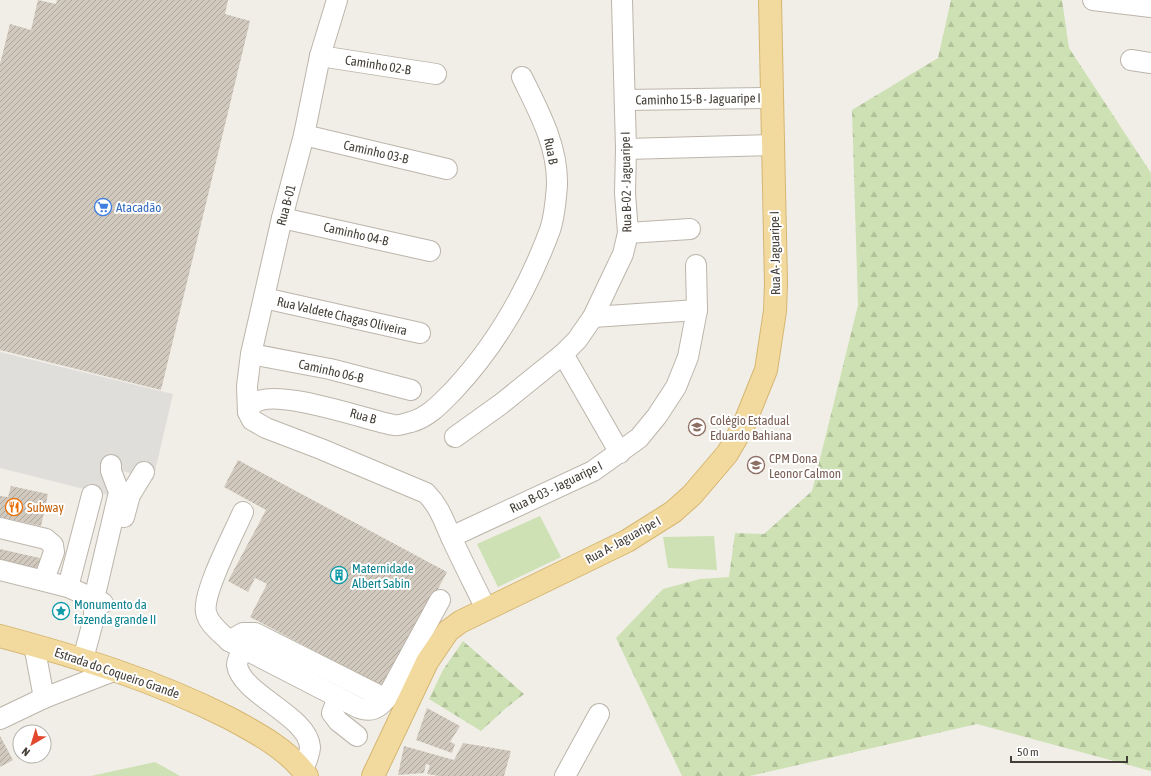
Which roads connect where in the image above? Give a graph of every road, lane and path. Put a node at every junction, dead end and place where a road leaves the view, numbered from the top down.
1 (337, 0) edge
2 (622, 0) edge
3 (770, 0) edge
4 (1093, 0) edge
5 (1151, 7) edge
6 (320, 56) junction
7 (1131, 60) dead end
8 (1151, 63) edge
9 (436, 74) dead end
10 (522, 77) dead end
11 (772, 98) junction
12 (625, 100) junction
13 (304, 135) junction
14 (772, 145) junction
15 (626, 149) junction
16 (447, 169) dead end
17 (282, 218) junction
18 (690, 229) dead end
19 (628, 233) junction
20 (430, 251) dead end
21 (696, 265) dead end
22 (264, 298) junction
23 (698, 310) junction
24 (593, 317) junction
25 (420, 333) dead end
26 (251, 354) junction
27 (563, 354) junction
28 (411, 390) dead end
29 (248, 412) junction
30 (455, 437) dead end
31 (620, 453) junction
32 (111, 465) dead end
33 (144, 472) dead end
34 (92, 495) dead end
35 (242, 512) dead end
36 (0, 528) edge
37 (451, 537) junction
38 (0, 570) edge
39 (44, 580) junction
40 (68, 587) junction
41 (440, 600) dead end
42 (97, 607) junction
43 (486, 609) junction
44 (0, 626) edge
45 (0, 636) edge
46 (236, 644) junction
47 (41, 647) junction
48 (83, 659) junction
49 (324, 667) junction
50 (116, 670) junction
51 (316, 686) junction
52 (338, 697) junction
53 (44, 698) junction
54 (386, 699) junction
55 (599, 714) dead end
56 (0, 719) edge
57 (357, 736) dead end
58 (305, 773) edge
59 (373, 776) edge
60 (565, 776) edge

1 - 6 street, Rua B-01
2 - 12 street, Rua B-02 - Jaguaripe I
3 - 11 main road, Rua A- Jaguaripe I
4 - 5 street
6 - 9 street, Caminho 02-B
6 - 13 street, Rua B-01
7 - 8 street
10 - 29 street, Rua B
11 - 12 street, Caminho 15-B - Jaguaripe I
11 - 14 main road, Rua A- Jaguaripe I
12 - 15 street, Rua B-02 - Jaguaripe I
13 - 16 street, Caminho 03-B
13 - 17 street, Rua B-01
14 - 15 street
14 - 43 main road, Rua A- Jaguaripe I
15 - 19 street, Rua B-02 - Jaguaripe I
17 - 20 street, Caminho 04-B
17 - 22 street, Rua B-01
18 - 19 street
19 - 24 street, Rua B-02 - Jaguaripe I
21 - 23 street, Rua B-03 - Jaguaripe I
22 - 25 street, Rua Valdete Chagas Oliveira
22 - 26 street, Rua B-01
23 - 24 street
23 - 31 street, Rua B-03 - Jaguaripe I
24 - 27 street, Rua B-02 - Jaguaripe I
26 - 28 street, Caminho 06-B
26 - 29 street, Rua B-01
27 - 30 street, Rua B-02 - Jaguaripe I
27 - 31 street
29 - 37 street
31 - 37 street, Rua B-03 - Jaguaripe I
32 - 42 street
33 - 42 street
34 - 40 street
35 - 46 street
36 - 39 street
37 - 43 street
38 - 39 street
39 - 40 street
40 - 42 street
41 - 54 street
42 - 48 street
43 - 59 main road, Rua A- Jaguaripe I
44 - 47 street
45 - 47 main road, Estrada do Coqueiro Grande
46 - 49 street
46 - 51 street
46 - 58 street
47 - 48 main road, Estrada do Coqueiro Grande
47 - 53 street
48 - 50 main road, Estrada do Coqueiro Grande
49 - 51 street
49 - 54 street
50 - 53 street
50 - 58 main road, Estrada do Coqueiro Grande
51 - 52 street
52 - 54 street
52 - 57 street
53 - 56 street
55 - 60 street

